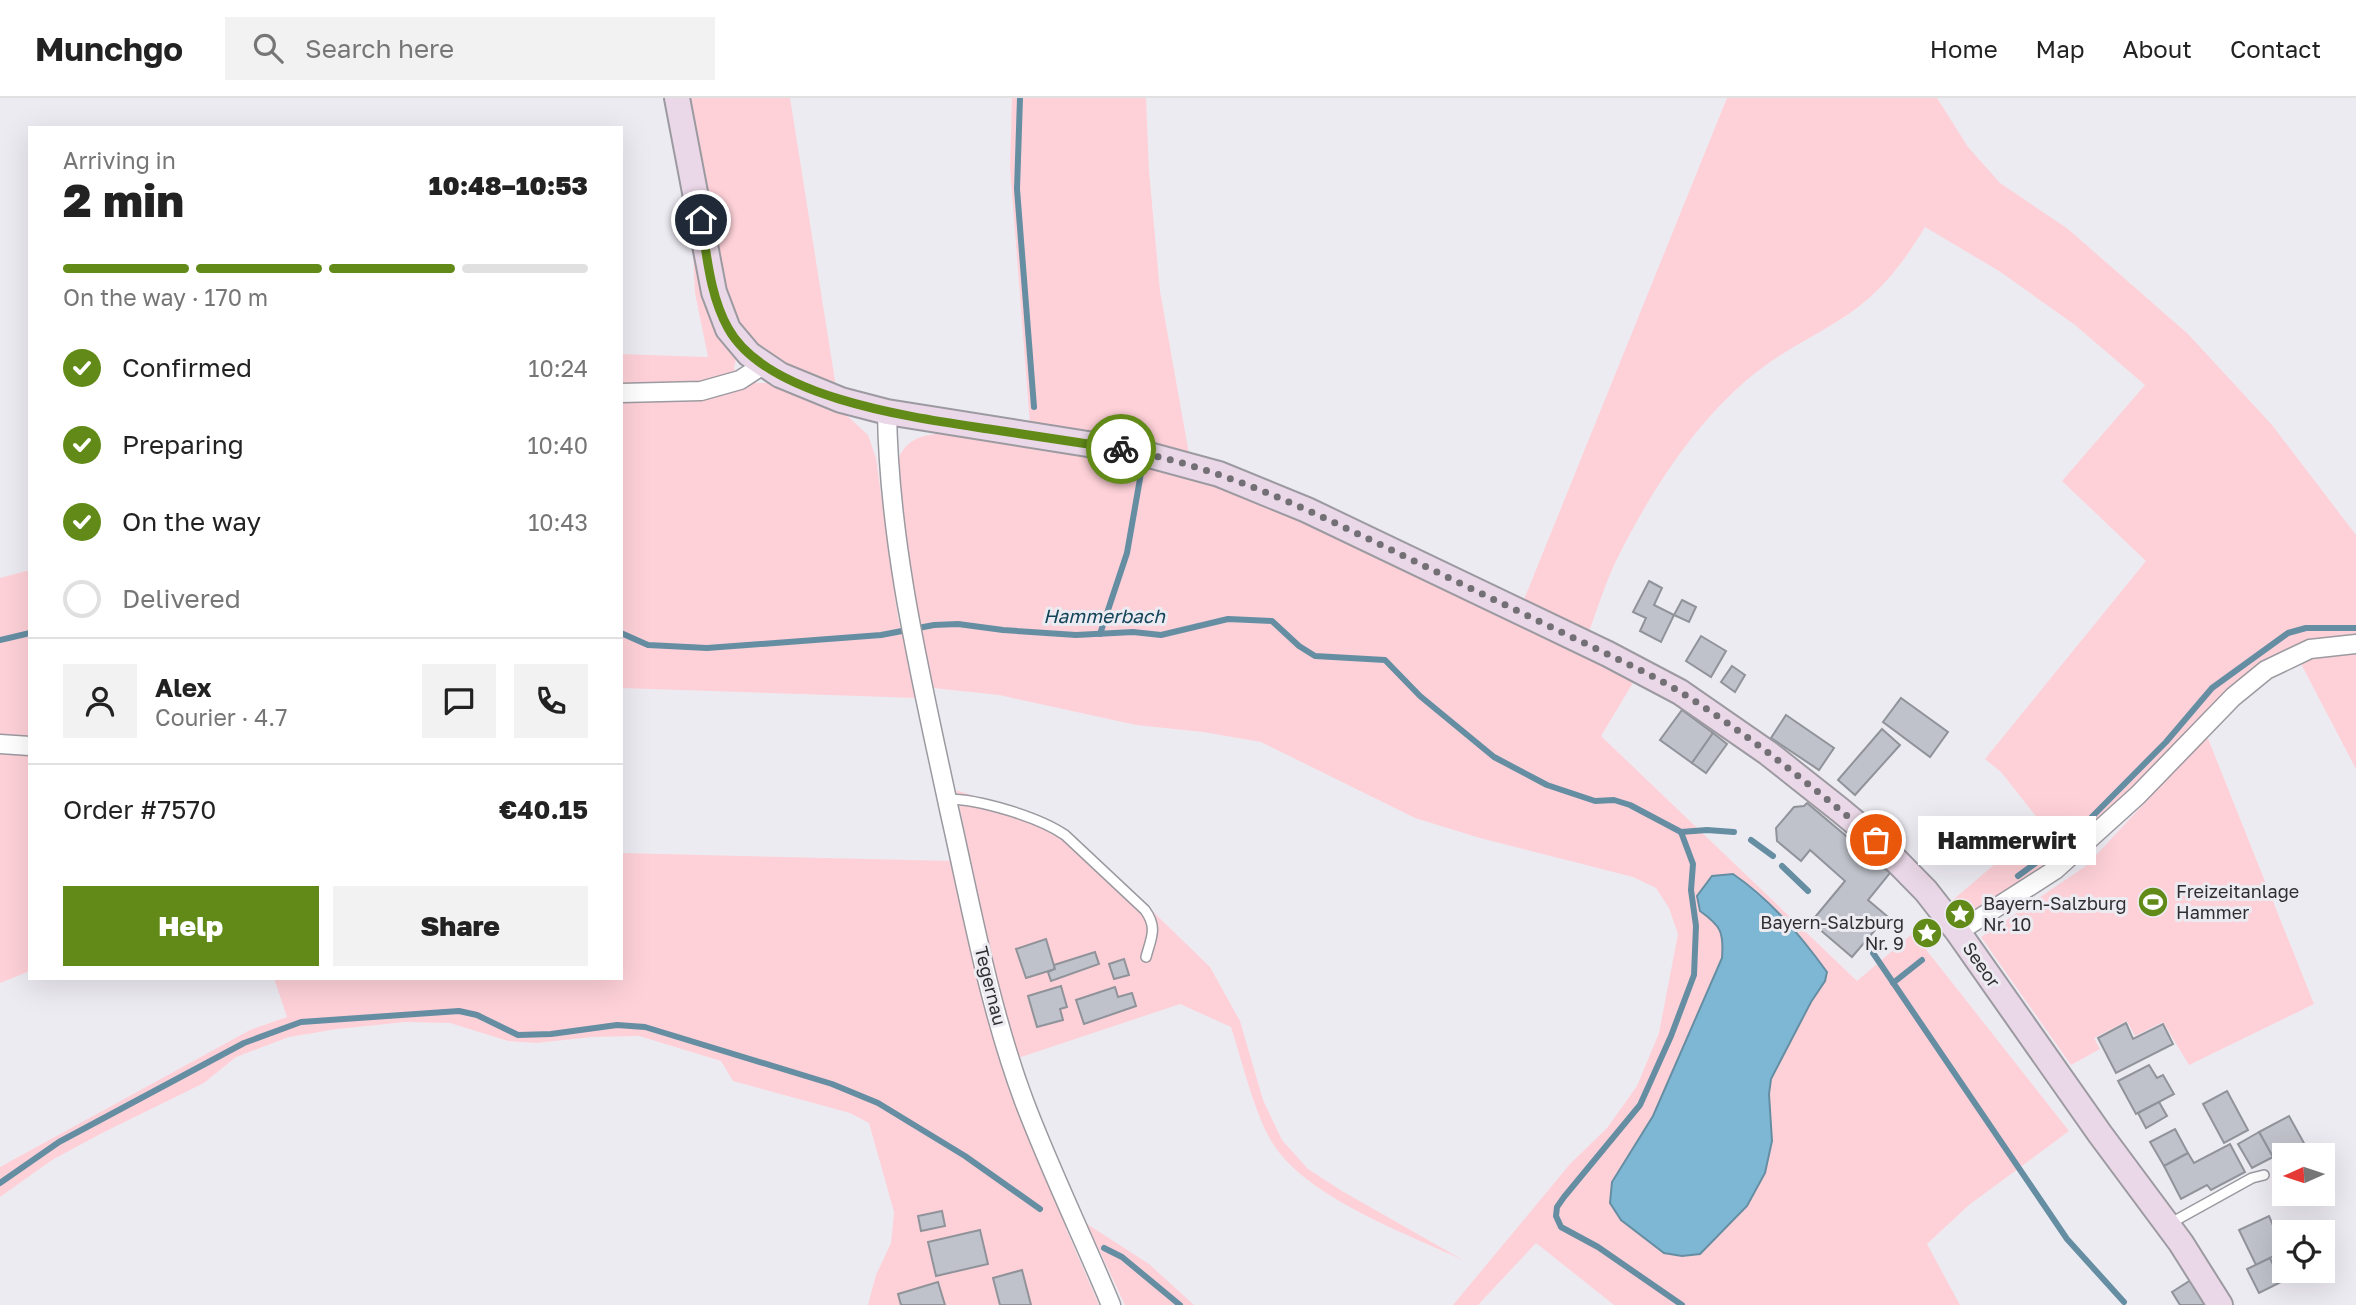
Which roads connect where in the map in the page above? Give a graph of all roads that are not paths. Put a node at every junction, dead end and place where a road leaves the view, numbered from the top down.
1 (677, 98) edge
2 (763, 365) junction
3 (623, 393) edge
4 (887, 412) junction
5 (2356, 644) edge
6 (0, 744) edge
7 (28, 746) edge
8 (947, 799) junction
9 (1958, 932) junction
10 (1146, 957) dead end
11 (2264, 1175) dead end
12 (2167, 1225) junction
13 (1111, 1305) edge
14 (2220, 1305) edge

1 - 2 main road
2 - 3 street
2 - 4 main road
4 - 8 street, Tegernau
4 - 9 main road
5 - 9 street, Seeor
6 - 7 street
8 - 10 lane
8 - 13 street, Tegernau
9 - 12 main road, Seeor
11 - 12 lane
12 - 14 main road, Seeor

